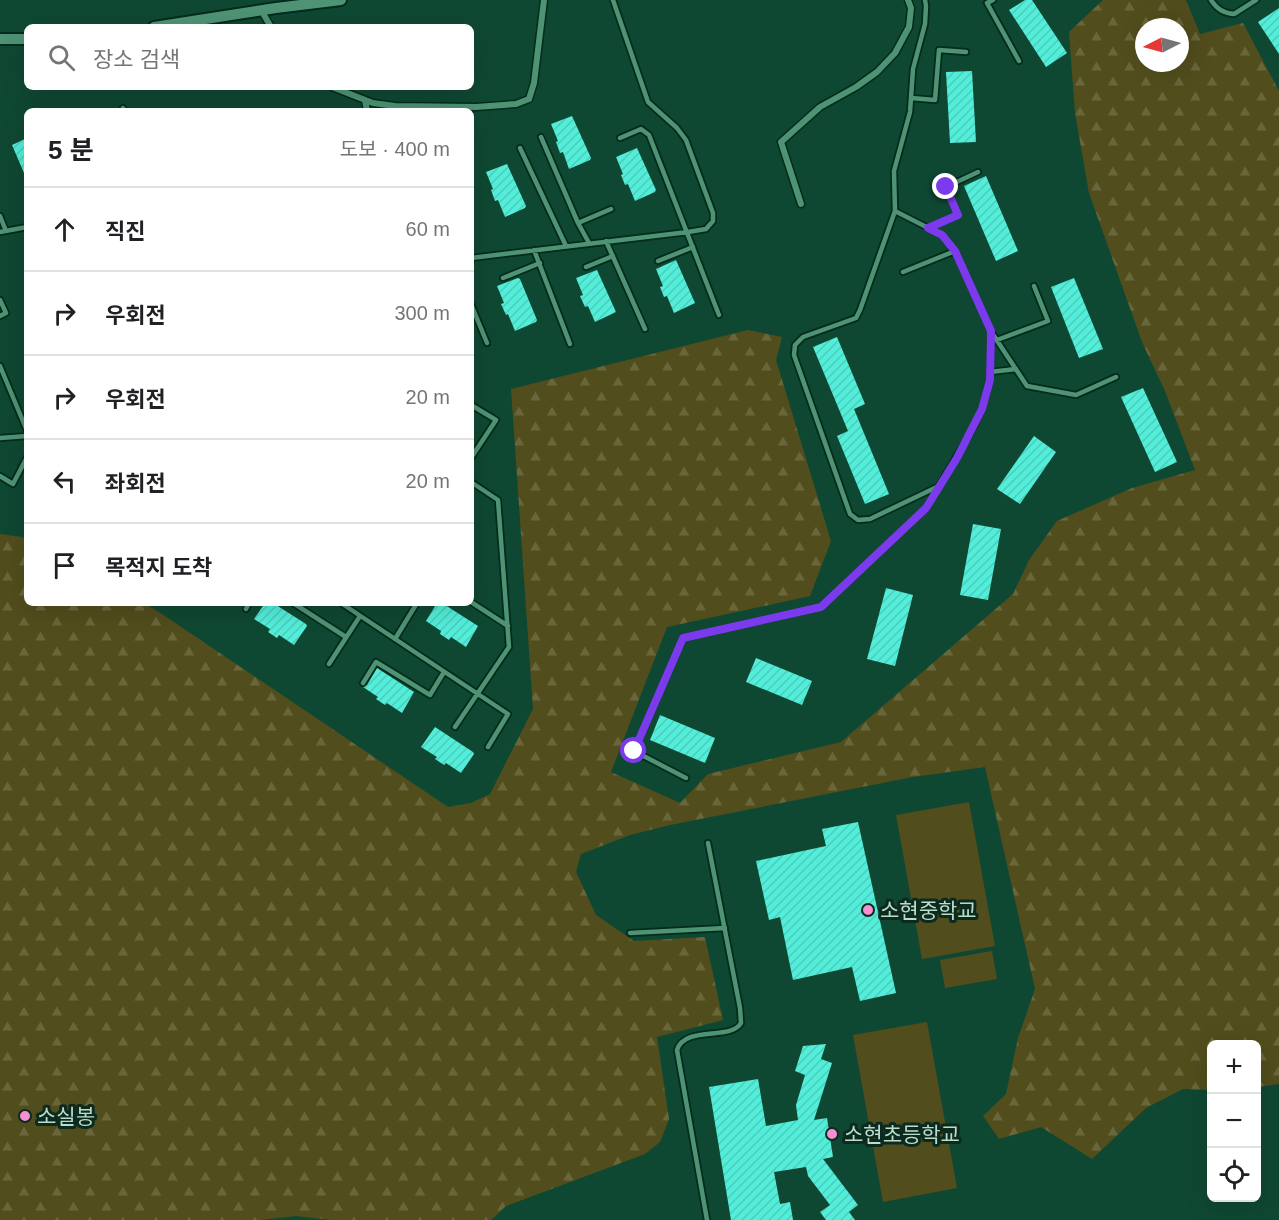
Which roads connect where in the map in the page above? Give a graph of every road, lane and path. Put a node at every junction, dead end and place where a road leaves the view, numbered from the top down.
1 (341, 0) edge
2 (544, 0) edge
3 (613, 0) edge
4 (908, 0) edge
5 (925, 0) edge
6 (993, 0) edge
7 (1211, 0) edge
8 (1257, 0) edge
9 (260, 10) junction
10 (172, 24) edge
11 (269, 24) edge
12 (0, 39) edge
13 (24, 39) edge
14 (966, 52) dead end
15 (1019, 61) dead end
16 (340, 90) edge
17 (911, 98) junction
18 (365, 100) junction
19 (366, 108) edge
20 (541, 137) dead end
21 (620, 138) dead end
22 (520, 148) dead end
23 (978, 172) dead end
24 (801, 204) dead end
25 (611, 209) dead end
26 (895, 211) junction
27 (0, 216) edge
28 (578, 223) junction
29 (24, 228) edge
30 (928, 228) junction
31 (6, 231) junction
32 (0, 232) edge
33 (688, 232) junction
34 (606, 241) junction
35 (589, 243) junction
36 (566, 246) junction
37 (693, 247) junction
38 (534, 250) junction
39 (955, 251) junction
40 (613, 256) junction
41 (474, 258) edge
42 (658, 261) dead end
43 (540, 263) junction
44 (586, 267) dead end
45 (903, 272) dead end
46 (503, 278) dead end
47 (1034, 286) dead end
48 (0, 300) edge
49 (474, 311) edge
50 (718, 315) dead end
51 (0, 316) edge
52 (645, 328) dead end
53 (991, 331) junction
54 (998, 340) junction
55 (487, 343) dead end
56 (570, 344) dead end
57 (0, 366) edge
58 (1016, 369) junction
59 (990, 372) junction
60 (1116, 377) dead end
61 (474, 407) edge
62 (24, 424) edge
63 (24, 436) edge
64 (0, 438) edge
65 (474, 453) edge
66 (24, 463) edge
67 (0, 476) edge
68 (474, 484) edge
69 (940, 486) junction
70 (474, 604) edge
71 (248, 606) edge
72 (298, 606) edge
73 (345, 606) edge
74 (415, 606) edge
75 (246, 609) dead end
76 (360, 616) junction
77 (508, 626) junction
78 (346, 637) junction
79 (395, 639) junction
80 (329, 664) dead end
81 (444, 672) junction
82 (363, 683) dead end
83 (477, 694) junction
84 (455, 727) dead end
85 (488, 747) dead end
86 (686, 778) dead end
87 (708, 843) dead end
88 (725, 928) junction
89 (630, 933) dead end
90 (706, 1219) edge

1 - 9 street
2 - 18 street
3 - 33 lane
4 - 24 street
5 - 17 lane
6 - 15 lane
7 - 8 lane
9 - 10 street
9 - 11 street
12 - 13 street
14 - 17 lane
16 - 18 street
17 - 26 lane
18 - 19 street
20 - 28 lane
21 - 33 lane
22 - 36 lane
23 - 30 lane
25 - 28 lane
26 - 30 lane
26 - 69 lane
27 - 31 lane
28 - 35 lane
29 - 31 lane
30 - 39 lane
31 - 32 lane
33 - 34 lane
33 - 37 lane
34 - 35 lane
34 - 40 lane
35 - 36 lane
36 - 38 lane
37 - 42 lane
37 - 50 lane
38 - 41 lane
38 - 43 lane
39 - 45 lane
39 - 53 lane
40 - 44 lane
40 - 52 lane
43 - 46 lane
43 - 56 lane
47 - 54 lane
48 - 51 lane
49 - 55 lane
53 - 54 lane
53 - 59 lane
54 - 58 lane
57 - 62 lane
58 - 59 lane
58 - 60 lane
59 - 69 lane
61 - 65 lane
63 - 64 lane
66 - 67 lane
68 - 77 lane
69 - 86 lane
70 - 77 lane
71 - 75 lane
72 - 78 lane
73 - 76 lane
74 - 79 lane
76 - 78 lane
76 - 79 lane
77 - 83 lane
78 - 80 lane
79 - 81 lane
81 - 82 lane
81 - 83 lane
83 - 84 lane
83 - 85 lane
87 - 88 lane
88 - 89 lane
88 - 90 lane

